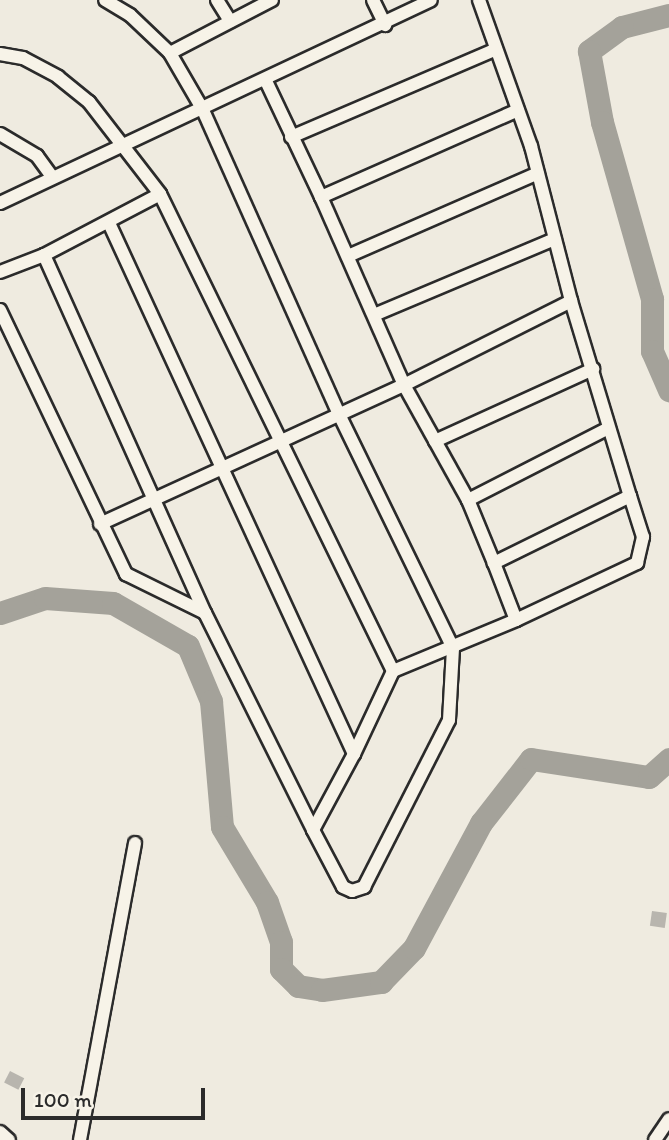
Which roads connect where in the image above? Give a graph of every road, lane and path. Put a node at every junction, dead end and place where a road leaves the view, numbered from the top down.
1 (106, 0) edge
2 (217, 0) edge
3 (272, 0) edge
4 (373, 0) edge
5 (431, 0) edge
6 (479, 0) edge
7 (230, 21) junction
8 (385, 24) junction
9 (496, 49) junction
10 (170, 53) junction
11 (0, 54) edge
12 (266, 81) junction
13 (203, 110) junction
14 (518, 110) junction
15 (0, 134) edge
16 (291, 137) junction
17 (125, 144) junction
18 (538, 173) junction
19 (52, 177) junction
20 (160, 194) junction
21 (321, 197) junction
22 (0, 202) edge
23 (108, 223) junction
24 (555, 239) junction
25 (44, 255) junction
26 (348, 256) junction
27 (0, 272) edge
28 (571, 301) junction
29 (0, 310) edge
30 (374, 315) junction
31 (593, 369) junction
32 (404, 385) junction
33 (338, 412) junction
34 (609, 428) junction
35 (280, 438) junction
36 (435, 441) junction
37 (218, 468) junction
38 (155, 496) junction
39 (630, 496) junction
40 (468, 500) junction
41 (100, 524) junction
42 (494, 563) junction
43 (205, 613) junction
44 (516, 620) junction
45 (453, 648) junction
46 (393, 671) junction
47 (354, 754) junction
48 (313, 830) junction
49 (135, 843) dead end
50 (669, 1119) edge
51 (0, 1132) edge
52 (9, 1140) edge
53 (80, 1140) edge
54 (655, 1140) edge

1 - 10 street
2 - 7 street
3 - 7 street
4 - 8 street
5 - 8 street
6 - 9 street
7 - 10 street
8 - 12 street
9 - 14 street
9 - 16 street
10 - 13 street
11 - 17 street
12 - 13 street
12 - 16 street
13 - 17 street
13 - 33 street
14 - 18 street
14 - 21 street
15 - 19 street
16 - 21 street
17 - 19 street
17 - 20 street
18 - 24 street
18 - 26 street
19 - 22 street
20 - 23 street
20 - 35 street
21 - 26 street
23 - 25 street
23 - 37 street
24 - 28 street
24 - 30 street
25 - 27 street
25 - 38 street
26 - 30 street
28 - 31 street
28 - 32 street
29 - 41 street
30 - 32 street
31 - 34 street
31 - 36 street
32 - 33 street
32 - 36 street
33 - 35 street
33 - 45 street
34 - 39 street
34 - 40 street
35 - 37 street
35 - 46 street
36 - 40 street
37 - 38 street
37 - 47 street
38 - 41 street
38 - 43 street
39 - 42 street
39 - 44 street
40 - 42 street
41 - 43 street
42 - 44 street
43 - 48 street
44 - 45 street
45 - 46 street
45 - 48 street
46 - 47 street
47 - 48 street
49 - 53 street
50 - 54 street
51 - 52 street

